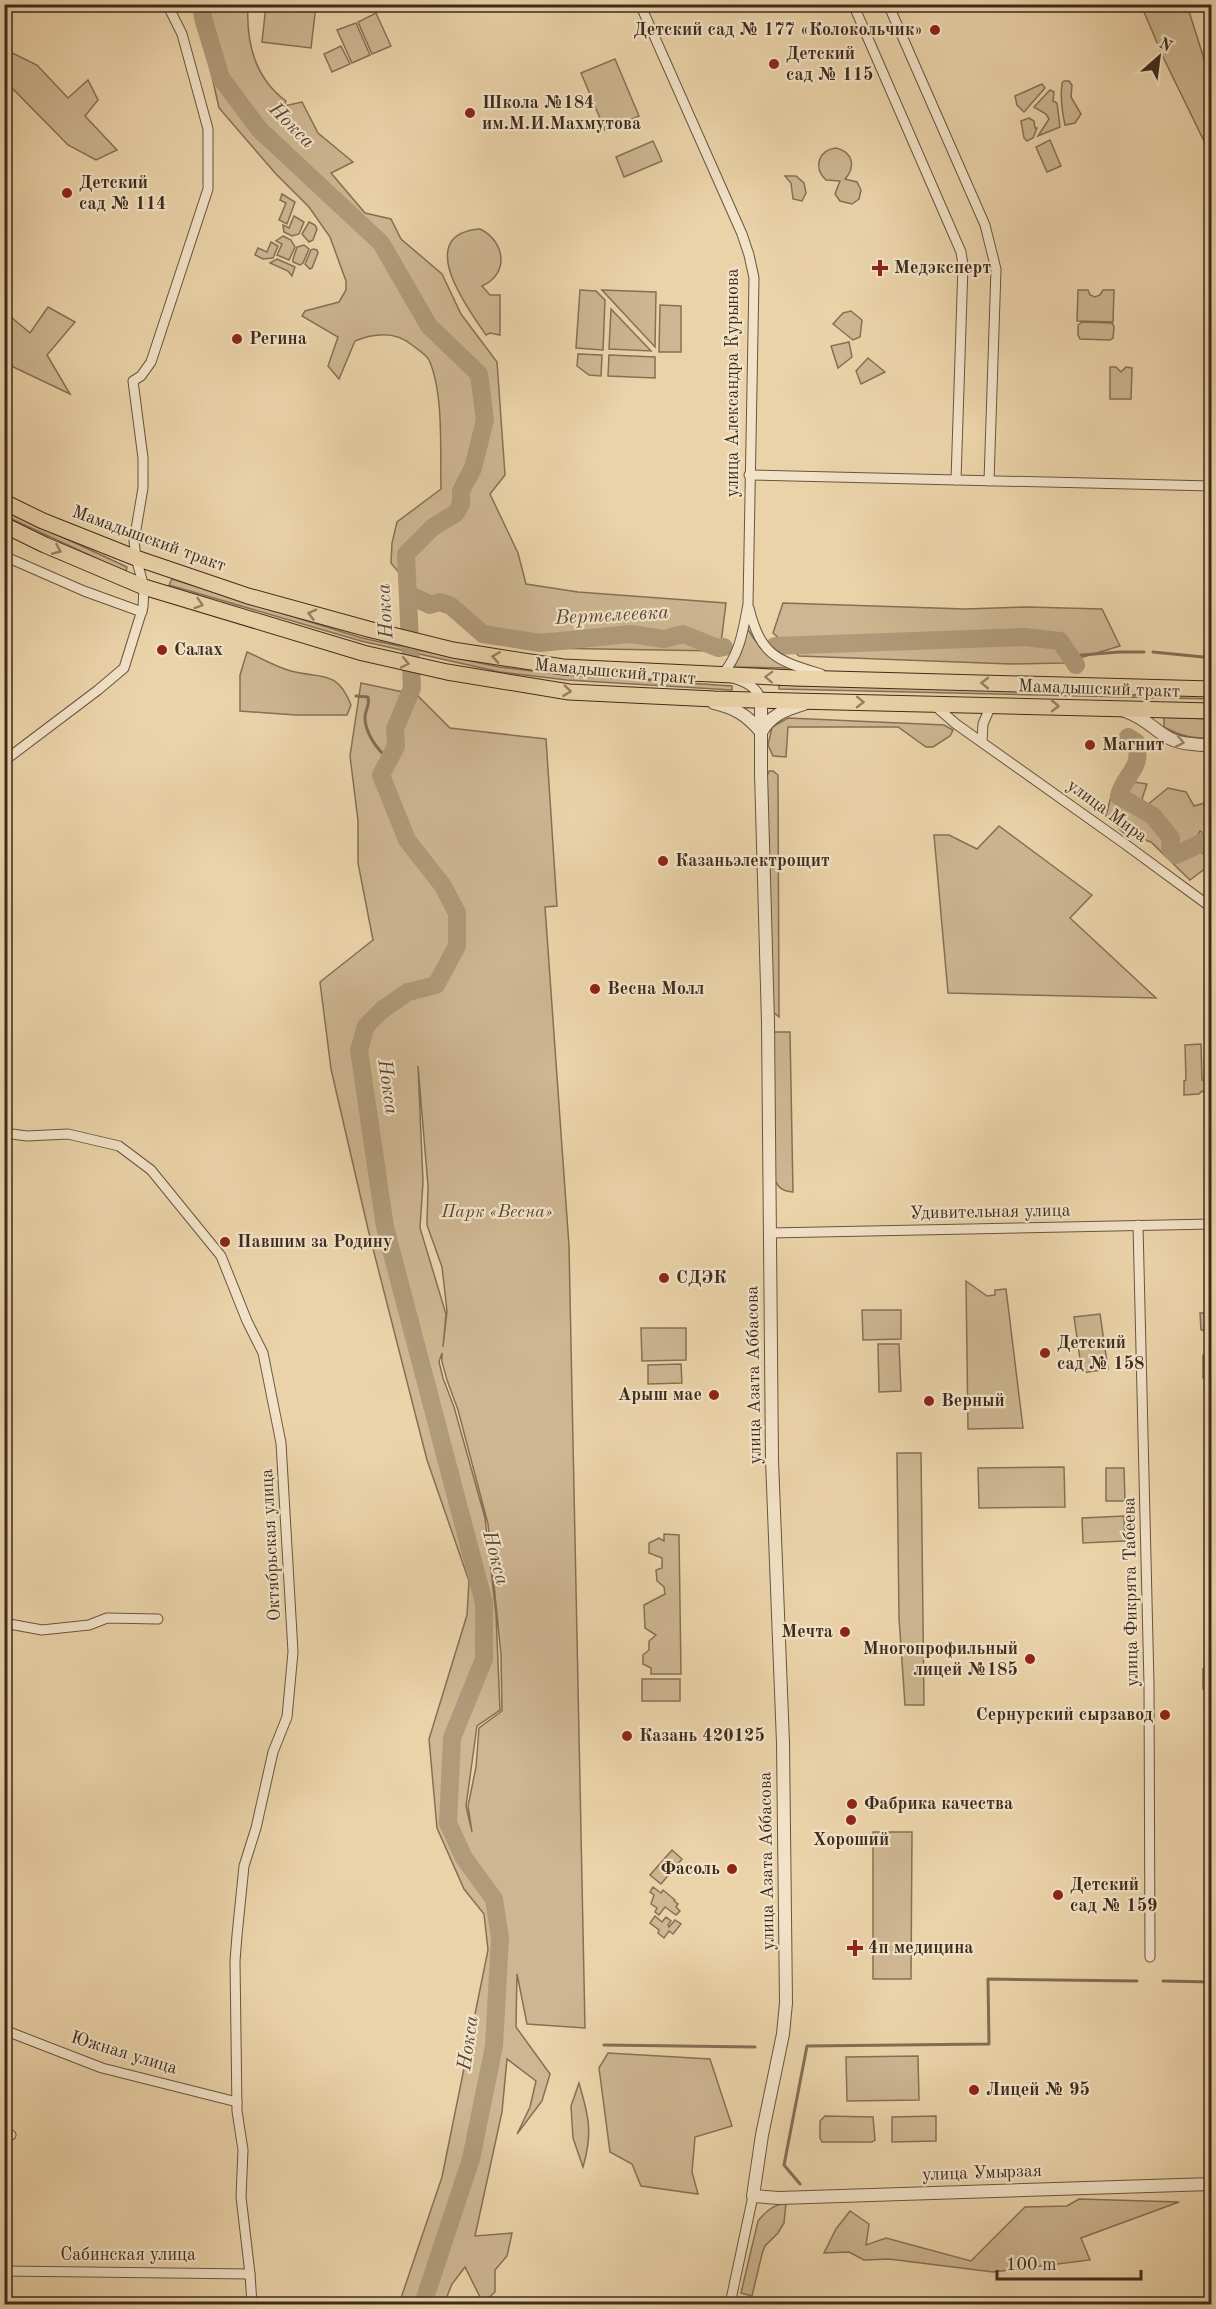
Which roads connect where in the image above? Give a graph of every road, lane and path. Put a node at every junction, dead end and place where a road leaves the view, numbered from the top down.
1 (167, 4) edge
2 (640, 4) edge
3 (853, 4) edge
4 (888, 4) edge
5 (749, 475) junction
6 (956, 480) junction
7 (989, 481) junction
8 (1212, 486) edge
9 (4, 502) edge
10 (4, 525) edge
11 (4, 556) edge
12 (136, 558) junction
13 (144, 587) junction
14 (748, 604) junction
15 (142, 612) junction
16 (722, 675) junction
17 (837, 680) junction
18 (1212, 689) edge
19 (692, 698) junction
20 (761, 700) junction
21 (814, 701) junction
22 (933, 704) junction
23 (991, 705) junction
24 (1115, 708) junction
25 (1212, 711) edge
26 (761, 732) junction
27 (982, 741) junction
28 (1212, 744) edge
29 (4, 761) edge
30 (1212, 908) edge
31 (4, 1132) edge
32 (1212, 1224) edge
33 (1138, 1225) junction
34 (770, 1233) junction
35 (158, 1619) dead end
36 (4, 1623) edge
37 (1150, 1957) dead end
38 (4, 2030) edge
39 (237, 2102) junction
40 (1212, 2184) edge
41 (753, 2196) junction
42 (4, 2271) edge
43 (250, 2274) junction
44 (252, 2304) edge
45 (730, 2304) edge

1 - 12 street
2 - 5 street, улица Александра Курынова
3 - 6 street
4 - 7 street
5 - 6 street
5 - 14 street, улица Александра Курынова
6 - 7 street
7 - 8 street
9 - 12 main road, Мамадышский тракт
10 -> 13 main road, Мамадышский тракт
11 - 15 street
12 - 13 street
16 -> 12 main road, Мамадышский тракт
13 - 15 street
13 -> 19 main road, Мамадышский тракт
14 - 16 street, улица Александра Курынова
14 - 17 street, улица Александра Курынова
15 - 29 street
17 -> 16 main road, Мамадышский тракт
16 - 20 street
18 -> 17 main road, Мамадышский тракт
19 - 20 main road, Мамадышский тракт
19 - 26 street
20 - 21 main road, Мамадышский тракт
20 - 26 street, улица Азата Аббасова
21 -> 22 main road, Мамадышский тракт
21 - 26 street
22 - 23 main road, Мамадышский тракт
22 - 27 street, улица Мира
23 -> 24 main road, Мамадышский тракт
23 - 27 street
24 - 25 main road, Мамадышский тракт
24 -> 28 street
26 - 34 street, улица Азата Аббасова
27 - 30 street, улица Мира
31 - 39 street, Октябрьская улица
32 - 33 street, Удивительная улица
33 - 34 street, Удивительная улица
33 - 37 street, улица Фикрята Табеева
34 - 41 street, улица Азата Аббасова
35 - 36 street
38 - 39 street, Южная улица
39 - 43 street, Октябрьская улица
40 - 41 street, улица Умырзая
41 - 45 street, улица Азата Аббасова
42 - 43 street, Сабинская улица
43 - 44 street, Октябрьская улица

